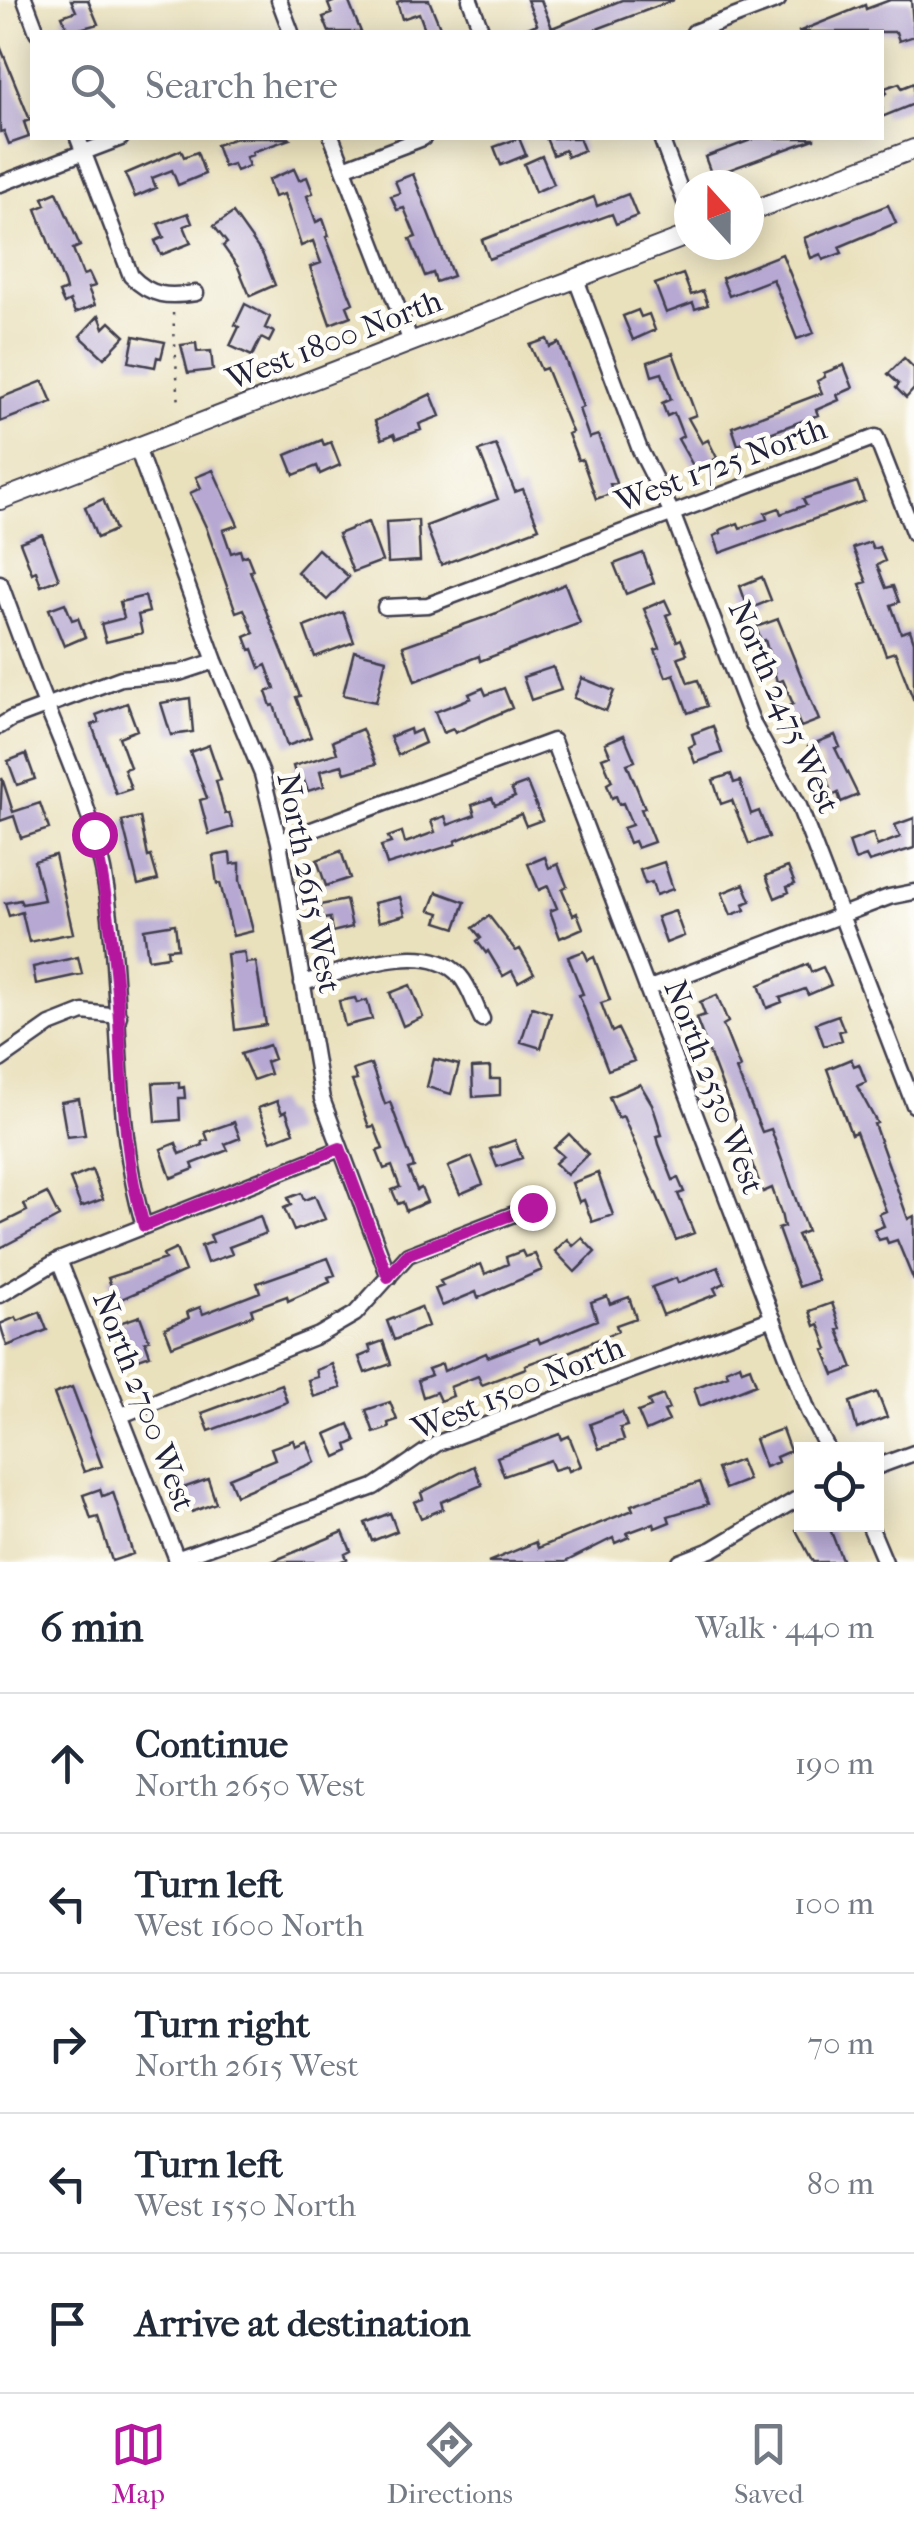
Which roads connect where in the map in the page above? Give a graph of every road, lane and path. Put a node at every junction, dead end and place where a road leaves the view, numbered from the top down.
1 (24, 0) edge
2 (279, 0) edge
3 (470, 0) edge
4 (778, 0) edge
5 (36, 30) edge
6 (290, 30) edge
7 (481, 30) edge
8 (699, 30) edge
9 (110, 140) edge
10 (333, 140) edge
11 (418, 140) edge
12 (662, 140) edge
13 (80, 145) edge
14 (914, 148) edge
15 (344, 168) junction
16 (674, 173) edge
17 (0, 184) edge
18 (764, 206) edge
19 (674, 241) edge
20 (576, 279) junction
21 (196, 293) dead end
22 (173, 313) dead end
23 (410, 342) junction
24 (179, 406) dead end
25 (137, 448) junction
26 (0, 500) edge
27 (672, 513) junction
28 (914, 534) edge
29 (0, 584) edge
30 (385, 608) dead end
31 (215, 661) junction
32 (46, 705) junction
33 (0, 726) edge
34 (279, 842) junction
35 (914, 892) edge
36 (841, 916) junction
37 (302, 983) junction
38 (647, 988) junction
39 (118, 1016) junction
40 (482, 1019) dead end
41 (0, 1060) edge
42 (914, 1105) edge
43 (340, 1148) junction
44 (532, 1207) dead end
45 (144, 1226) junction
46 (60, 1260) junction
47 (388, 1277) junction
48 (0, 1295) edge
49 (772, 1318) junction
50 (122, 1415) junction
51 (824, 1442) edge
52 (914, 1453) edge
53 (884, 1464) edge
54 (794, 1501) edge
55 (872, 1532) edge
56 (177, 1560) edge
57 (680, 1562) edge
58 (885, 1562) edge

1 - 5 street
2 - 6 street
3 - 7 street
4 - 8 street
9 - 13 street
10 - 15 street
11 - 15 street
12 - 16 street
13 - 17 street
13 - 21 street
14 - 18 main road
15 - 23 street
19 - 20 main road, West 1800 North
20 - 23 main road, West 1800 North
20 - 27 street, North 2475 West
22 - 24 path
23 - 25 main road, West 1800 North
25 - 26 main road, West 1800 North
25 - 31 street, North 2615 West
27 - 28 street, West 1725 North
27 - 30 street, West 1725 North
27 - 36 street, North 2475 West
29 - 32 street
31 - 32 street
31 - 34 street, North 2615 West
32 - 33 street
32 - 39 street
34 - 37 street, North 2615 West
34 - 38 street, North 2530 West
35 - 36 street
36 - 38 street
36 - 42 street, North 2475 West
37 - 40 street
37 - 43 street, North 2615 West
38 - 49 street, North 2530 West
39 - 41 street
39 - 45 street
43 - 45 street
43 - 47 street, North 2615 West
44 - 47 street
45 - 46 street
46 - 48 street
46 - 50 street, North 2700 West
47 - 50 street
49 - 51 street, North 2530 West
49 - 56 street, West 1500 North
50 - 56 street, North 2700 West
52 - 53 street
54 - 57 street
55 - 58 street

